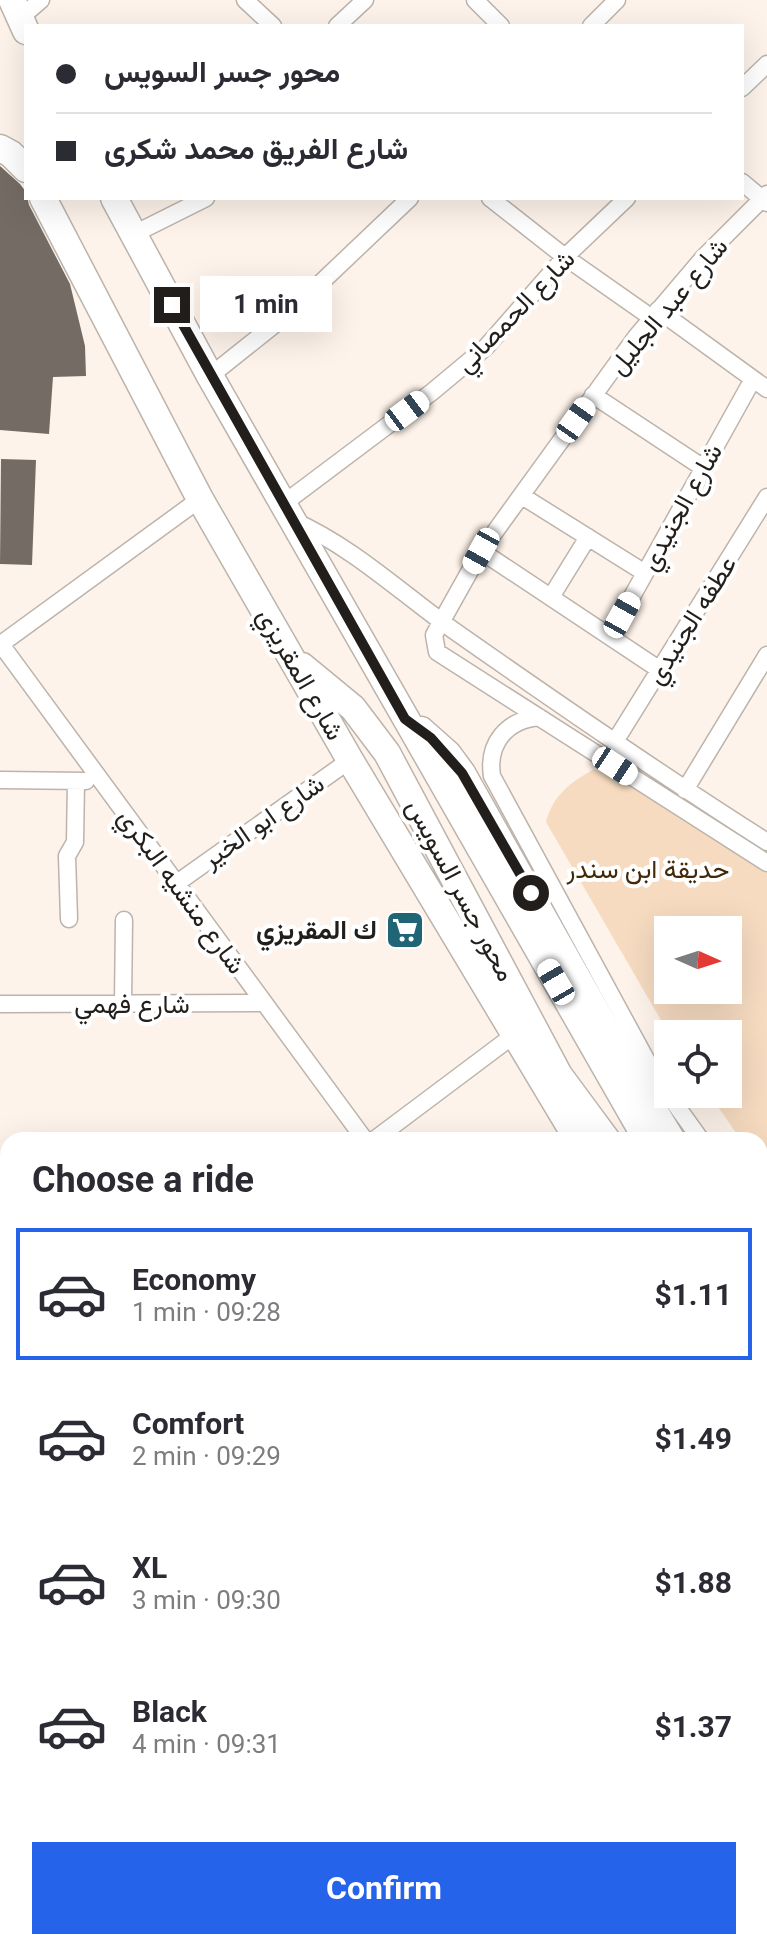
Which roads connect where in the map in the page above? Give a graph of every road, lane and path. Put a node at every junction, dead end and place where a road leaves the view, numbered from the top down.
1 (41, 0) edge
2 (245, 0) edge
3 (365, 0) edge
4 (475, 0) edge
5 (617, 0) edge
6 (19, 17) edge
7 (271, 24) edge
8 (339, 24) edge
9 (499, 24) edge
10 (593, 24) edge
11 (767, 64) edge
12 (744, 86) edge
13 (0, 148) edge
14 (24, 167) edge
15 (744, 183) edge
16 (765, 199) edge
17 (44, 200) edge
18 (115, 200) edge
19 (202, 200) edge
20 (408, 200) edge
21 (493, 200) edge
22 (625, 200) edge
23 (134, 234) junction
24 (565, 257) junction
25 (655, 314) junction
26 (210, 376) junction
27 (760, 384) edge
28 (593, 395) junction
29 (702, 467) junction
30 (522, 496) junction
31 (767, 497) edge
32 (200, 499) junction
33 (287, 512) junction
34 (588, 537) junction
35 (481, 551) junction
36 (645, 573) junction
37 (551, 597) junction
38 (442, 622) junction
39 (610, 636) junction
40 (1, 643) edge
41 (767, 655) edge
42 (292, 659) junction
43 (660, 670) junction
44 (539, 717) junction
45 (405, 719) junction
46 (614, 743) junction
47 (350, 760) junction
48 (0, 780) edge
49 (76, 781) junction
50 (102, 781) junction
51 (685, 790) junction
52 (767, 842) edge
53 (767, 863) edge
54 (177, 883) junction
55 (69, 919) dead end
56 (124, 920) dead end
57 (264, 1003) junction
58 (0, 1004) edge
59 (123, 1004) junction
60 (514, 1035) junction
61 (654, 1073) edge
62 (678, 1108) edge
63 (359, 1132) edge
64 (385, 1132) edge
65 (573, 1132) edge
66 (601, 1132) edge
67 (642, 1132) edge
68 (667, 1132) edge
69 (695, 1132) edge

1 - 6 street
2 - 7 street
3 - 8 street
4 - 9 street
5 - 10 street
11 - 12 street
13 - 14 main road
15 - 16 street
16 - 25 street, شارع عبد الجليل
17 - 32 main road, شارع المقريزي
18 - 23 main road
19 - 23 street
20 - 26 street
21 - 24 street
22 - 24 street, شارع الحمصاني
23 - 26 main road
24 - 25 street
24 - 33 street, شارع الحمصاني
25 - 27 street
25 - 28 street, شارع عبد الجليل
26 - 33 main road
27 - 29 street, شارع الجنيدي
28 - 29 street
28 - 30 street, شارع عبد الجليل
29 - 36 street, شارع الجنيدي
30 - 34 street
30 - 35 street, شارع عبد الجليل
31 - 43 street, عطفه الجنيدي
32 - 40 street
32 - 42 main road, شارع المقريزي
33 - 38 street
33 - 45 main road
34 - 36 street
34 - 37 street
35 - 37 street
35 - 38 street, شارع عبد الجليل
36 - 39 street, شارع الجنيدي
37 - 39 street
38 - 44 street
38 - 46 street
39 - 43 street
40 - 50 street, شارع منشيه البكري
41 - 51 street
42 - 47 main road, شارع المقريزي
42 - 66 main road, محور جسر السويس
43 - 46 street, عطفه الجنيدي
44 - 53 street
44 - 61 street
45 - 67 main road
45 - 68 main road
46 - 51 street
47 - 54 street, شارع ابو الخير
47 - 60 main road, شارع المقريزي
48 - 49 street
49 - 50 street
49 - 55 street
50 - 54 street, شارع منشيه البكري
51 - 52 street
54 - 57 street, شارع منشيه البكري
56 - 59 street
57 - 59 street, شارع فهمي
57 - 63 street, شارع منشيه البكري
58 - 59 street, شارع فهمي
60 - 64 street
60 - 65 main road, شارع المقريزي
62 - 69 street

